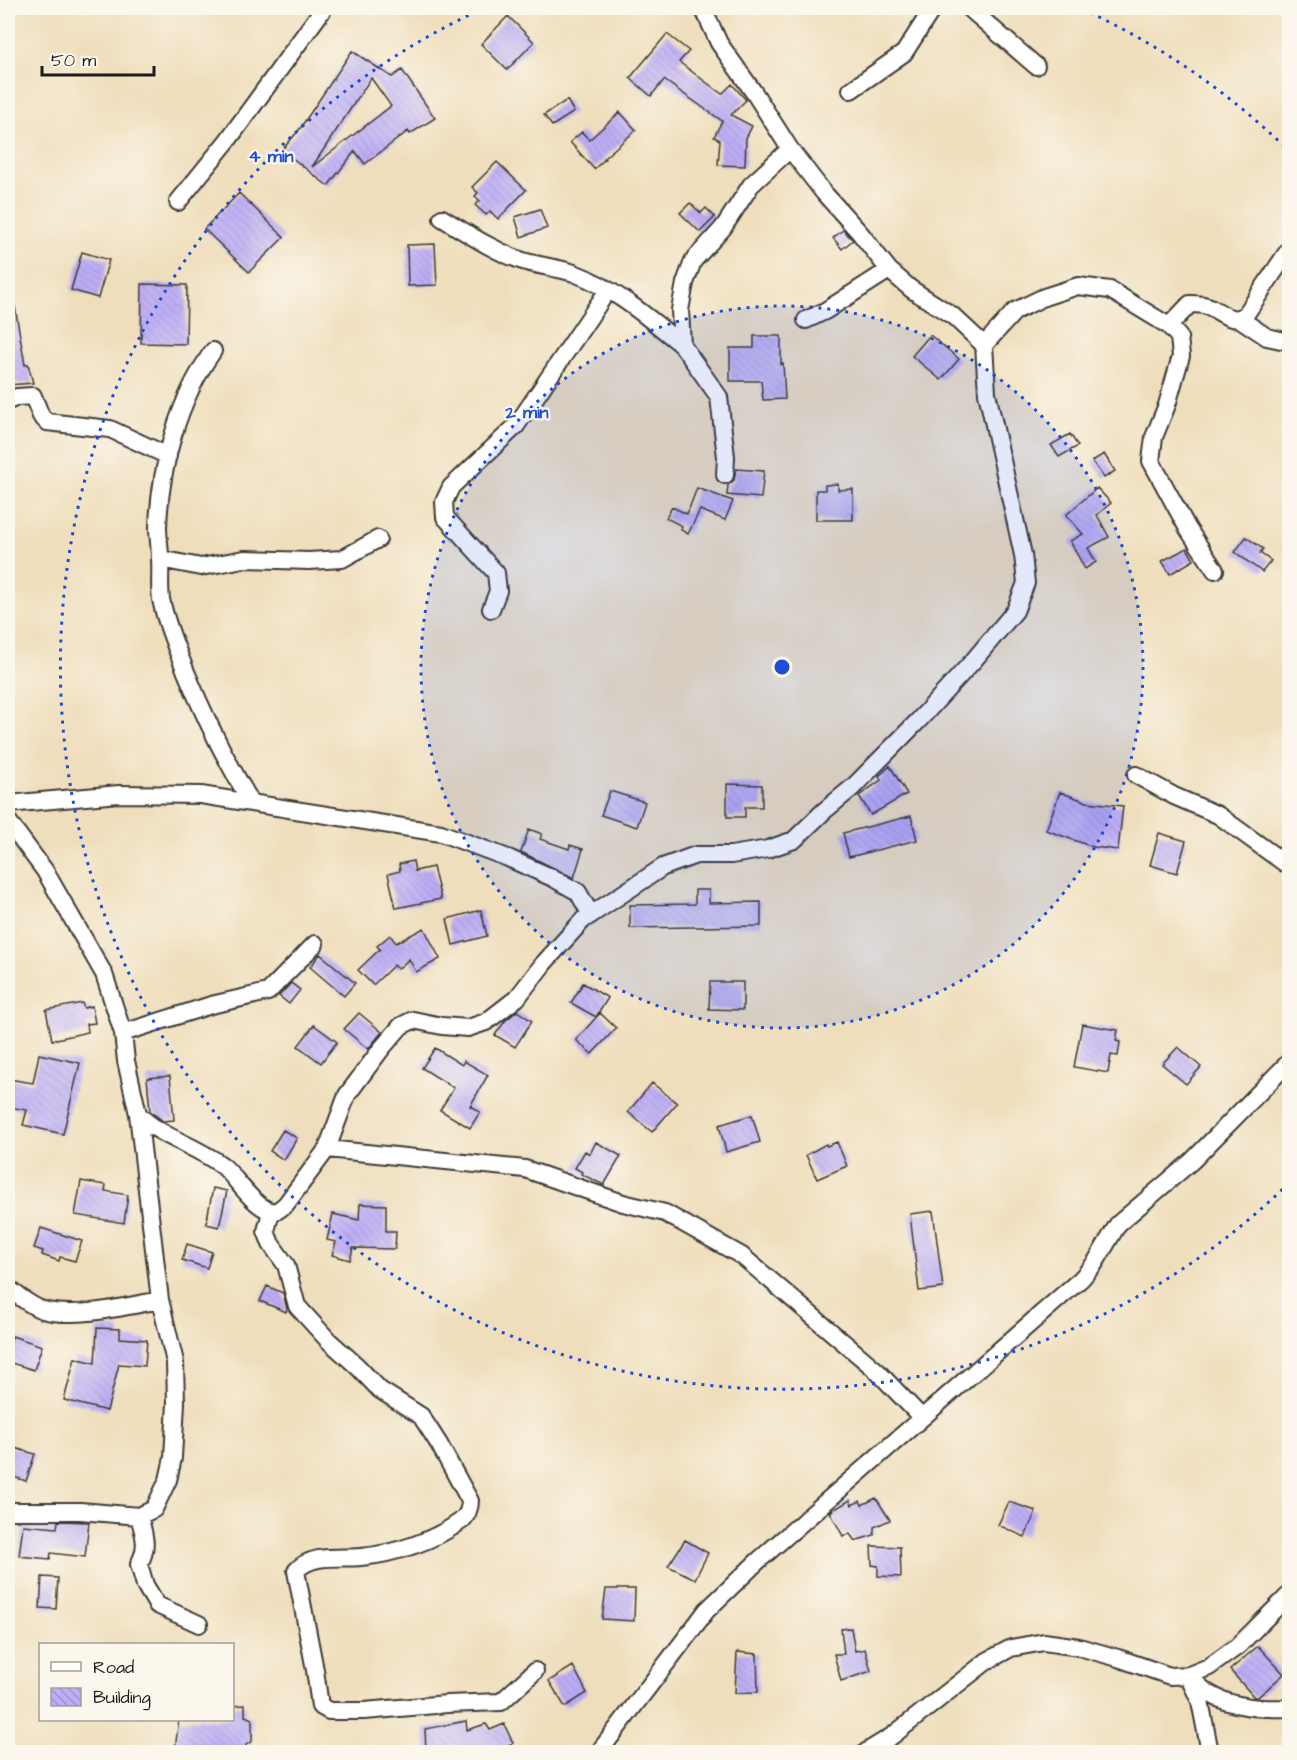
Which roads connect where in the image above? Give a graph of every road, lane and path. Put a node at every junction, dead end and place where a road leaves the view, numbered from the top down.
1 (324, 8) edge
2 (703, 8) edge
3 (933, 8) edge
4 (969, 8) edge
5 (1036, 66) dead end
6 (851, 90) dead end
7 (790, 149) junction
8 (178, 202) dead end
9 (442, 218) dead end
10 (1290, 248) edge
11 (889, 270) junction
12 (609, 290) junction
13 (1240, 319) junction
14 (806, 320) dead end
15 (1169, 326) junction
16 (1290, 342) edge
17 (681, 345) junction
18 (984, 345) junction
19 (213, 351) dead end
20 (8, 401) edge
21 (168, 456) junction
22 (725, 476) dead end
23 (378, 539) dead end
24 (160, 559) junction
25 (1215, 570) dead end
26 (491, 609) dead end
27 (1136, 775) dead end
28 (251, 802) junction
29 (8, 804) edge
30 (8, 821) edge
31 (1290, 867) edge
32 (591, 915) junction
33 (315, 944) dead end
34 (123, 1033) junction
35 (1290, 1060) edge
36 (138, 1114) junction
37 (327, 1149) junction
38 (271, 1212) junction
39 (8, 1288) edge
40 (160, 1300) junction
41 (922, 1418) junction
42 (8, 1511) edge
43 (139, 1516) junction
44 (1290, 1594) edge
45 (199, 1624) dead end
46 (536, 1671) dead end
47 (1189, 1675) junction
48 (1290, 1708) edge
49 (599, 1752) edge
50 (866, 1752) edge
51 (1210, 1752) edge

1 - 8 street
2 - 7 street
3 - 6 street
4 - 5 street
7 - 11 street
7 - 17 street
9 - 12 street
10 - 13 street
11 - 14 street
11 - 18 street
12 - 17 street
12 - 26 street
13 - 15 street
13 - 16 street
15 - 18 street
15 - 25 street
17 - 22 street
18 - 32 street
19 - 21 street
20 - 21 street
21 - 24 street
23 - 24 street
24 - 28 street
27 - 31 street
28 - 29 street
28 - 32 street
30 - 34 street
32 - 37 street
33 - 34 street
34 - 36 street
35 - 41 street
36 - 38 street
36 - 40 street
37 - 38 street
37 - 41 street
38 - 46 street
39 - 40 street
40 - 43 street
41 - 49 street
42 - 43 street
43 - 45 street
44 - 47 street
47 - 48 street
47 - 50 street
47 - 51 street

